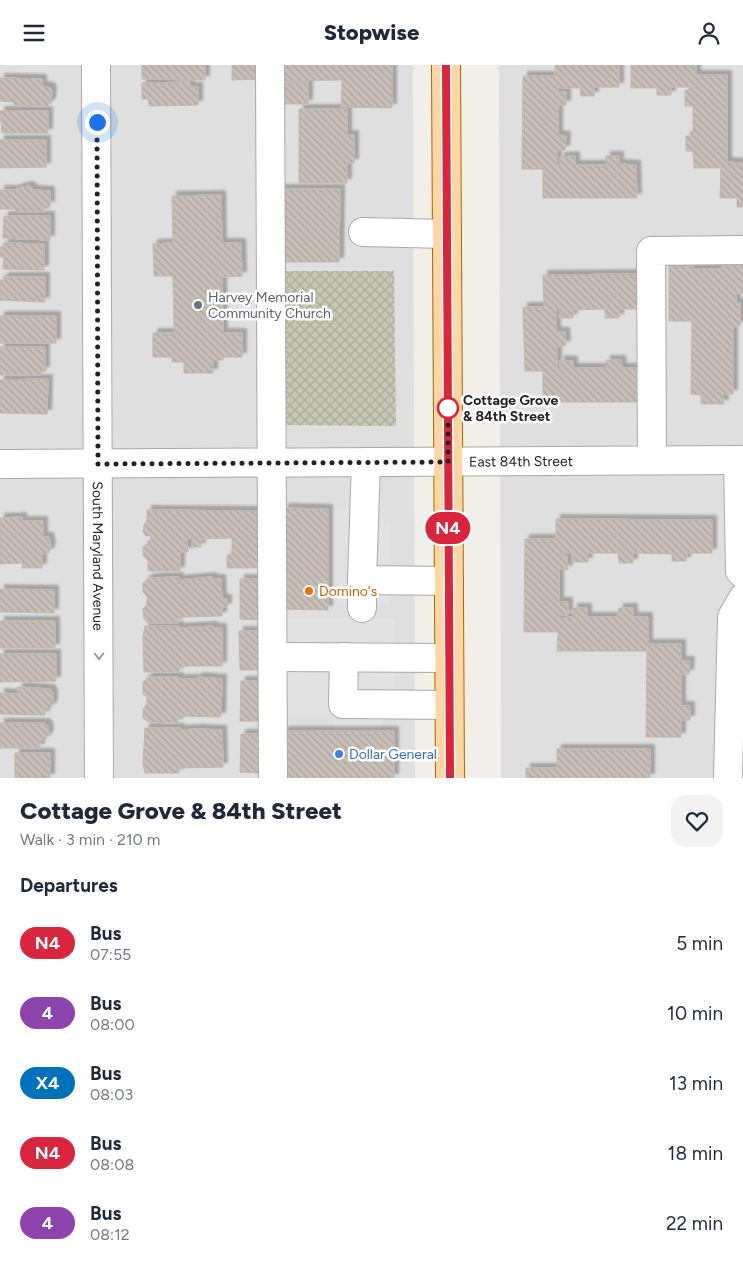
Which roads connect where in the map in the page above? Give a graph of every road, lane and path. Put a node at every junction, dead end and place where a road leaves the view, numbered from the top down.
1 (96, 65) edge
2 (270, 65) edge
3 (446, 65) edge
4 (363, 232) dead end
5 (447, 235) junction
6 (743, 250) edge
7 (652, 460) junction
8 (740, 460) edge
9 (366, 462) junction
10 (448, 462) junction
11 (272, 463) junction
12 (98, 464) junction
13 (0, 465) edge
14 (743, 574) edge
15 (362, 580) junction
16 (449, 581) junction
17 (743, 598) edge
18 (362, 608) dead end
19 (273, 657) junction
20 (344, 657) junction
21 (449, 658) junction
22 (449, 705) junction
23 (100, 778) edge
24 (273, 778) edge
25 (450, 778) edge
26 (728, 778) edge

1 - 12 street, South Maryland Avenue
2 - 11 street
3 - 5 main road
4 - 5 street
5 - 10 main road
6 - 7 street
7 - 8 street, East 84th Street
7 - 10 street, East 84th Street
8 - 14 street
9 - 10 street, East 84th Street
9 - 11 street, East 84th Street
9 - 15 street
10 - 16 main road
11 - 12 street, East 84th Street
11 - 19 street
12 - 13 street, East 84th Street
12 -> 23 street, South Maryland Avenue
15 - 16 street
15 - 18 street
16 - 21 main road
17 - 26 street
19 - 20 street
19 - 24 street
20 - 21 street
20 - 22 street
21 - 22 main road
22 - 25 main road

